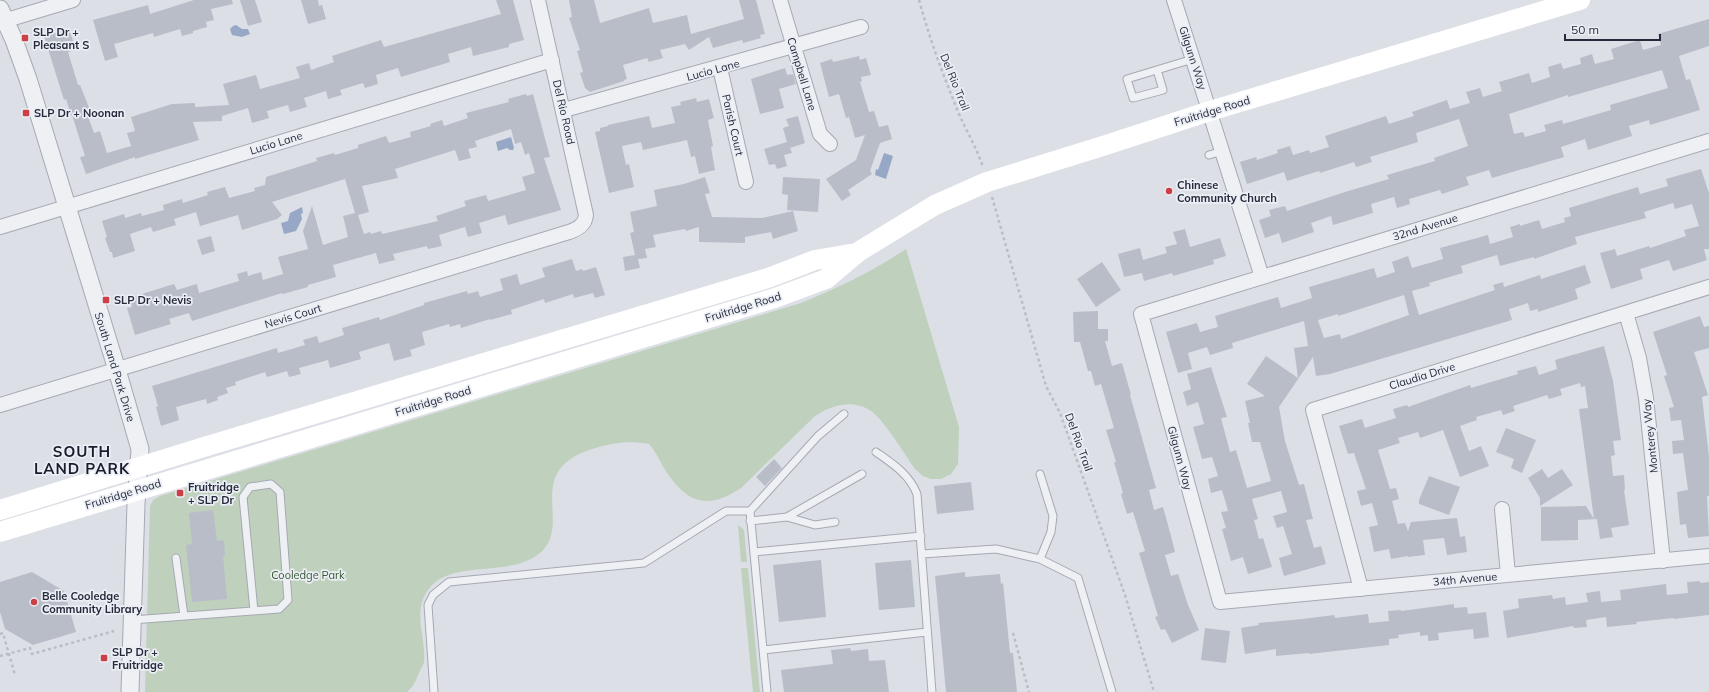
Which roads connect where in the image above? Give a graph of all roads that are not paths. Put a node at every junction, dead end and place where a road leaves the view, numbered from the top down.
1 (73, 0) edge
2 (538, 0) edge
3 (780, 0) edge
4 (1174, 0) edge
5 (1580, 0) edge
6 (2, 17) edge
7 (861, 27) dead end
8 (794, 47) junction
9 (1193, 59) junction
10 (552, 60) junction
11 (720, 68) junction
12 (1157, 70) junction
13 (564, 110) junction
14 (1210, 111) junction
15 (1709, 141) edge
16 (830, 144) dead end
17 (1223, 151) junction
18 (1209, 155) dead end
19 (746, 182) dead end
20 (67, 206) junction
21 (584, 223) joint
22 (0, 227) edge
23 (858, 252) junction
24 (1262, 277) junction
25 (1709, 287) edge
26 (1626, 313) junction
27 (1140, 314) joint
28 (117, 370) junction
29 (0, 405) edge
30 (844, 414) dead end
31 (876, 452) dead end
32 (140, 467) junction
33 (862, 474) dead end
34 (1040, 474) dead end
35 (137, 490) junction
36 (1502, 509) dead end
37 (0, 510) edge
38 (750, 511) junction
39 (787, 517) junction
40 (750, 521) junction
41 (836, 522) dead end
42 (0, 532) edge
43 (921, 536) junction
44 (754, 552) junction
45 (922, 554) junction
46 (1709, 556) edge
47 (176, 558) dead end
48 (1040, 559) junction
49 (1662, 561) junction
50 (1508, 575) junction
51 (1361, 589) junction
52 (1220, 602) joint
53 (254, 611) junction
54 (184, 616) junction
55 (132, 620) junction
56 (927, 632) junction
57 (763, 650) junction
58 (130, 692) edge
59 (434, 692) edge
60 (767, 692) edge
61 (932, 692) edge
62 (1112, 692) edge

1 - 6 street
2 - 10 street, Del Rio Road
3 - 8 street, Campbell Lane
4 - 9 street, Gilgunn Way
5 - 14 main road, Fruitridge Road
6 - 20 street, South Land Park Drive
7 - 8 street, Lucio Lane
8 - 11 street, Lucio Lane
8 - 16 street, Campbell Lane
9 - 12 lane
9 - 14 street, Gilgunn Way
10 - 13 street, Del Rio Road
10 - 20 street, Lucio Lane
11 - 13 street, Lucio Lane
11 - 19 street, Parish Court
12 - 12 lane
13 - 21 street, Del Rio Road
14 - 17 street, Gilgunn Way
14 - 23 main road, Fruitridge Road
15 - 24 street, 32nd Avenue
17 - 18 lane
17 - 24 street, Gilgunn Way
20 - 22 street, Lucio Lane
20 - 28 street, South Land Park Drive
21 - 28 street, Nevis Court
23 - 32 main road, Fruitridge Road
23 - 35 main road, Fruitridge Road
24 - 27 street, 32nd Avenue
25 - 26 street, Claudia Drive
26 - 49 street, Monterey Way
26 - 51 street, Claudia Drive
27 - 52 street, Gilgunn Way
28 - 29 street, Nevis Court
28 - 32 street, South Land Park Drive
30 - 38 lane
31 - 43 lane
32 - 35 street, South Land Park Drive
32 - 37 main road, Fruitridge Road
33 - 39 lane
34 - 48 lane
35 - 42 main road, Fruitridge Road
35 - 55 street, South Land Park Drive
36 - 50 street
38 - 40 lane
38 - 59 lane
39 - 40 lane
39 - 41 lane
40 - 44 lane
43 - 44 lane
43 - 45 lane
44 - 57 lane
45 - 48 lane
45 - 56 lane
46 - 49 street, 34th Avenue
47 - 54 lane
48 - 62 lane
49 - 50 street, 34th Avenue
50 - 51 street, 34th Avenue
51 - 52 street, 34th Avenue
53 - 53 lane
53 - 54 lane
54 - 55 lane
55 - 58 street, South Land Park Drive
56 - 57 lane
56 - 61 lane
57 - 60 lane

